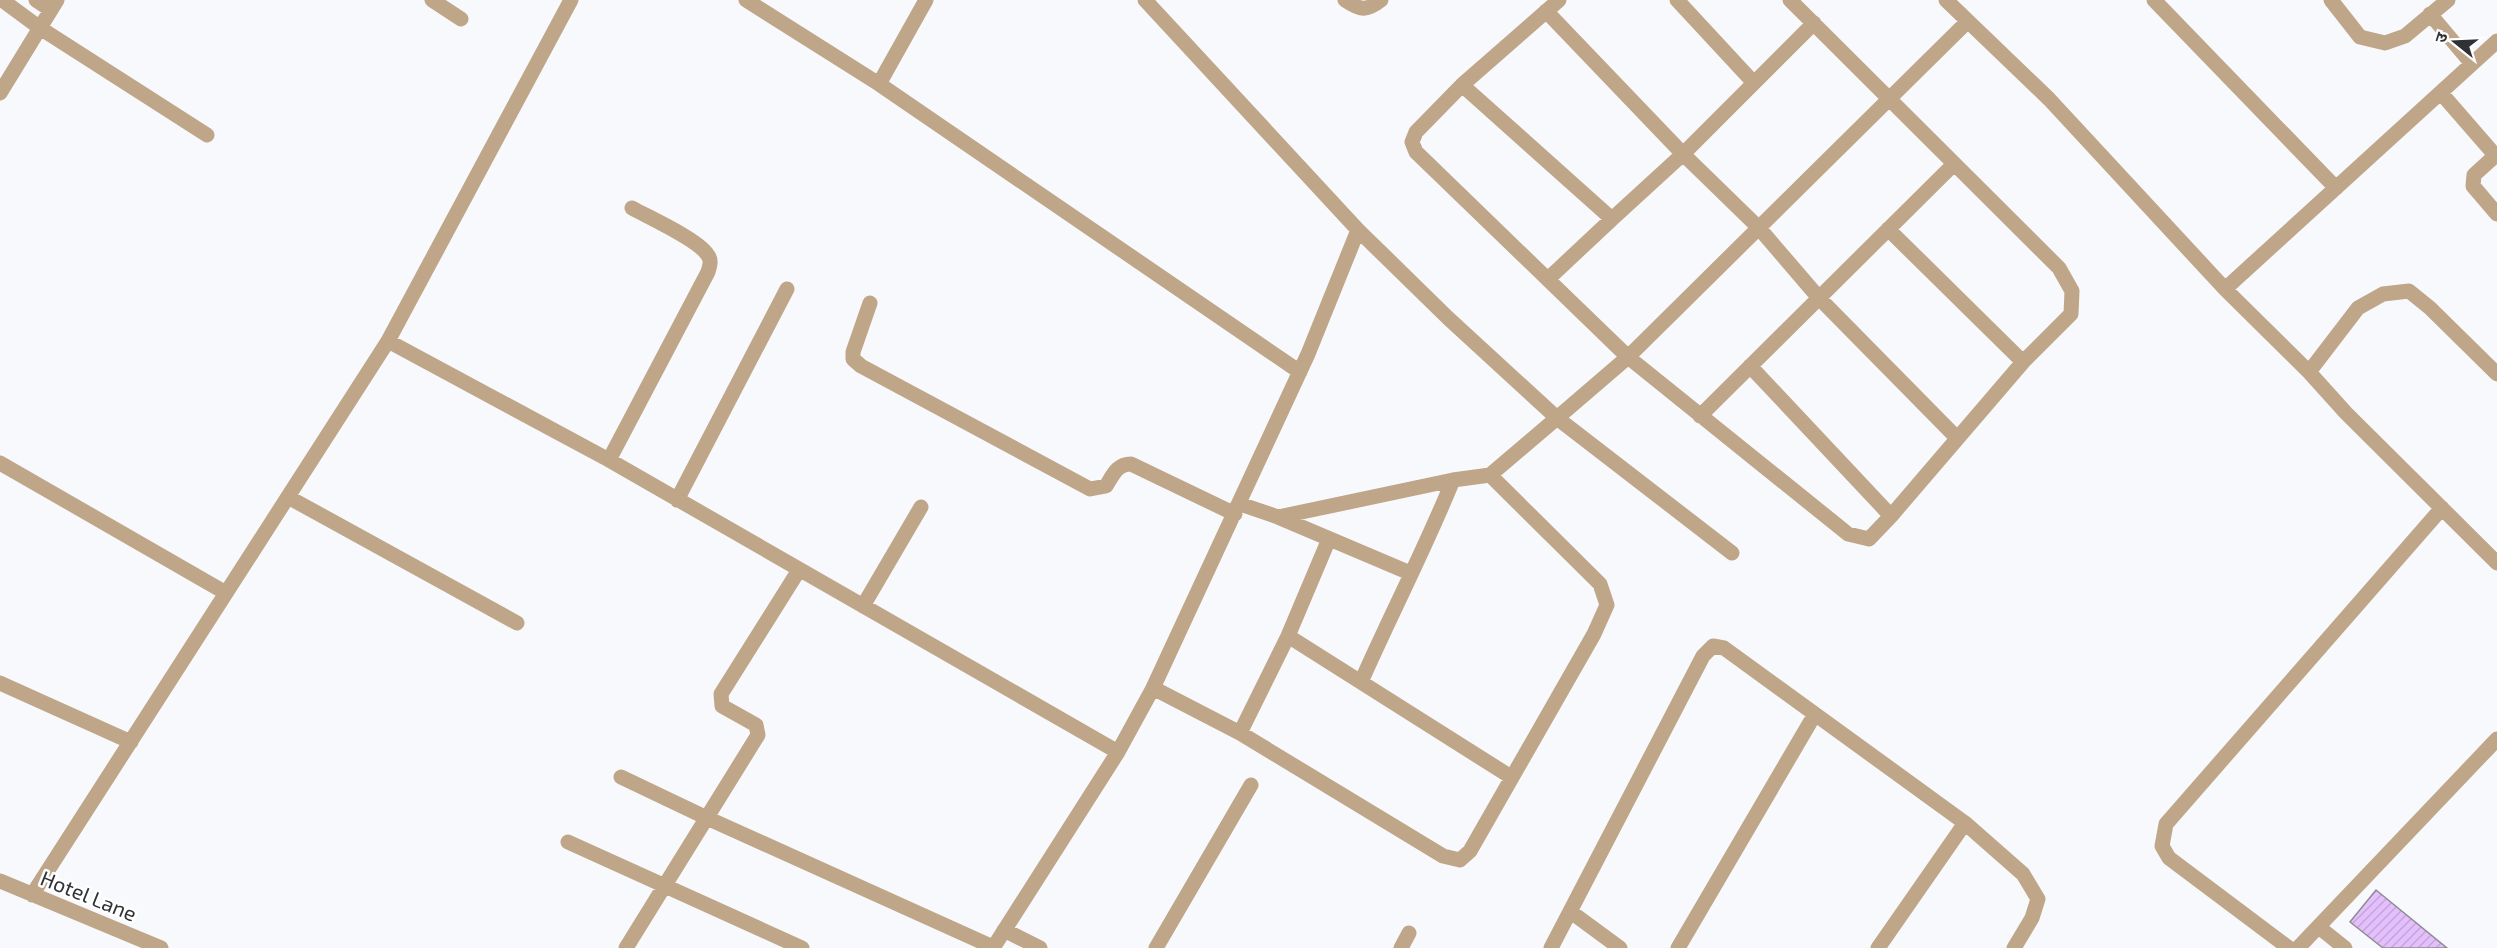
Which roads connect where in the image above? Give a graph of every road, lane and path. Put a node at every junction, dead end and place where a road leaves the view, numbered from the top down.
1 (2, 0) edge
2 (36, 0) edge
3 (432, 0) edge
4 (571, 0) edge
5 (746, 0) edge
6 (926, 0) edge
7 (1145, 0) edge
8 (1345, 0) edge
9 (1381, 0) edge
10 (1559, 0) edge
11 (1677, 0) edge
12 (1790, 0) edge
13 (1946, 0) edge
14 (2154, 0) edge
15 (2331, 0) edge
16 (2448, 0) edge
17 (54, 5) edge
18 (1546, 11) junction
19 (2430, 14) junction
20 (461, 19) dead end
21 (1968, 21) junction
22 (1814, 23) junction
23 (40, 28) junction
24 (2497, 41) edge
25 (2472, 64) junction
26 (1754, 83) junction
27 (879, 84) junction
28 (1462, 85) junction
29 (0, 93) edge
30 (2441, 93) junction
31 (1891, 98) junction
32 (207, 135) dead end
33 (1683, 154) junction
34 (2496, 154) edge
35 (1954, 164) junction
36 (2336, 188) junction
37 (632, 208) dead end
38 (2497, 214) edge
39 (1612, 219) junction
40 (1759, 228) junction
41 (1888, 229) junction
42 (1358, 230) junction
43 (1548, 279) junction
44 (787, 289) dead end
45 (2224, 290) junction
46 (1819, 298) junction
47 (870, 303) dead end
48 (388, 340) junction
49 (1628, 357) junction
50 (2023, 362) junction
51 (1750, 366) junction
52 (1300, 372) junction
53 (2309, 372) junction
54 (2497, 374) edge
55 (1700, 416) junction
56 (1557, 418) junction
57 (1957, 438) junction
58 (609, 460) junction
59 (0, 463) edge
60 (1490, 476) junction
61 (1453, 480) junction
62 (288, 497) junction
63 (677, 500) junction
64 (921, 507) dead end
65 (2442, 508) junction
66 (1238, 509) junction
67 (1891, 516) junction
68 (1278, 517) junction
69 (1329, 539) junction
70 (1732, 553) dead end
71 (2497, 563) edge
72 (799, 570) junction
73 (1410, 573) junction
74 (226, 593) junction
75 (863, 606) junction
76 (517, 623) dead end
77 (1288, 636) junction
78 (1361, 682) junction
79 (0, 683) edge
80 (1153, 688) junction
81 (1815, 714) junction
82 (1240, 733) junction
83 (2497, 740) edge
84 (131, 742) junction
85 (1118, 752) junction
86 (621, 777) dead end
87 (1511, 777) junction
88 (1251, 785) dead end
89 (707, 818) junction
90 (1965, 823) junction
91 (568, 842) dead end
92 (0, 881) edge
93 (665, 885) junction
94 (32, 895) junction
95 (1571, 912) junction
96 (2319, 928) junction
97 (1004, 930) junction
98 (1409, 933) dead end
99 (161, 948) edge
100 (626, 948) edge
101 (802, 948) edge
102 (993, 948) edge
103 (1040, 948) edge
104 (1156, 948) edge
105 (1401, 948) edge
106 (1551, 948) edge
107 (1620, 948) edge
108 (1678, 948) edge
109 (1878, 948) edge
110 (2014, 948) edge
111 (2289, 948) edge
112 (2298, 948) edge
113 (2345, 948) edge

1 - 23 street
2 - 17 street
3 - 20 street
4 - 48 street
5 - 27 street
6 - 27 street
7 - 42 street
8 - 9 street
10 - 18 street
11 - 26 street
12 - 22 street
13 - 21 street
14 - 36 street
15 - 19 street
16 - 19 street
17 - 23 street
18 - 28 street
18 - 33 street
19 - 25 street
21 - 31 street
21 - 45 street
22 - 26 street
22 - 31 street
23 - 29 street
23 - 32 street
24 - 25 street
25 - 30 street
26 - 33 street
27 - 52 street
28 - 39 street
28 - 43 street
30 - 34 street
30 - 36 street
31 - 35 street
31 - 40 street
33 - 39 street
33 - 40 street
34 - 38 street
35 - 41 street
35 - 50 street
36 - 45 street
37 - 58 street
39 - 43 street
40 - 46 street
40 - 49 street
41 - 46 street
41 - 50 street
42 - 52 street
42 - 56 street
43 - 49 street
44 - 63 street
45 - 53 street
46 - 51 street
46 - 57 street
47 - 66 street
48 - 58 street
48 - 62 street
49 - 55 street
49 - 56 street
50 - 57 street
51 - 55 street
51 - 67 street
52 - 66 street
53 - 54 street
53 - 65 street
55 - 67 street
56 - 60 street
56 - 70 street
57 - 67 street
58 - 63 street
59 - 74 street
60 - 61 street
60 - 87 street
61 - 68 street
61 - 73 street
62 - 74 street
62 - 76 street
63 - 72 street
64 - 75 street
65 - 71 street
65 - 111 street
66 - 68 street
66 - 80 street
68 - 69 street
69 - 73 street
69 - 77 street
72 - 75 street
72 - 89 street
73 - 78 street
74 - 84 street
75 - 85 street
77 - 78 street
77 - 82 street
78 - 87 street
79 - 84 street
80 - 82 street
80 - 85 street
81 - 90 street
81 - 95 street
81 - 108 street
82 - 87 street
83 - 96 street
84 - 94 street
85 - 97 street
86 - 89 street
88 - 104 street
89 - 93 street
89 - 102 street
90 - 109 street
90 - 110 street
91 - 93 street
92 - 94 street, Hotel Lane
93 - 100 street
93 - 101 street
94 - 99 street, Hotel Lane
95 - 106 street
95 - 107 street
96 - 112 street
96 - 113 street
97 - 102 street
97 - 103 street
98 - 105 street

